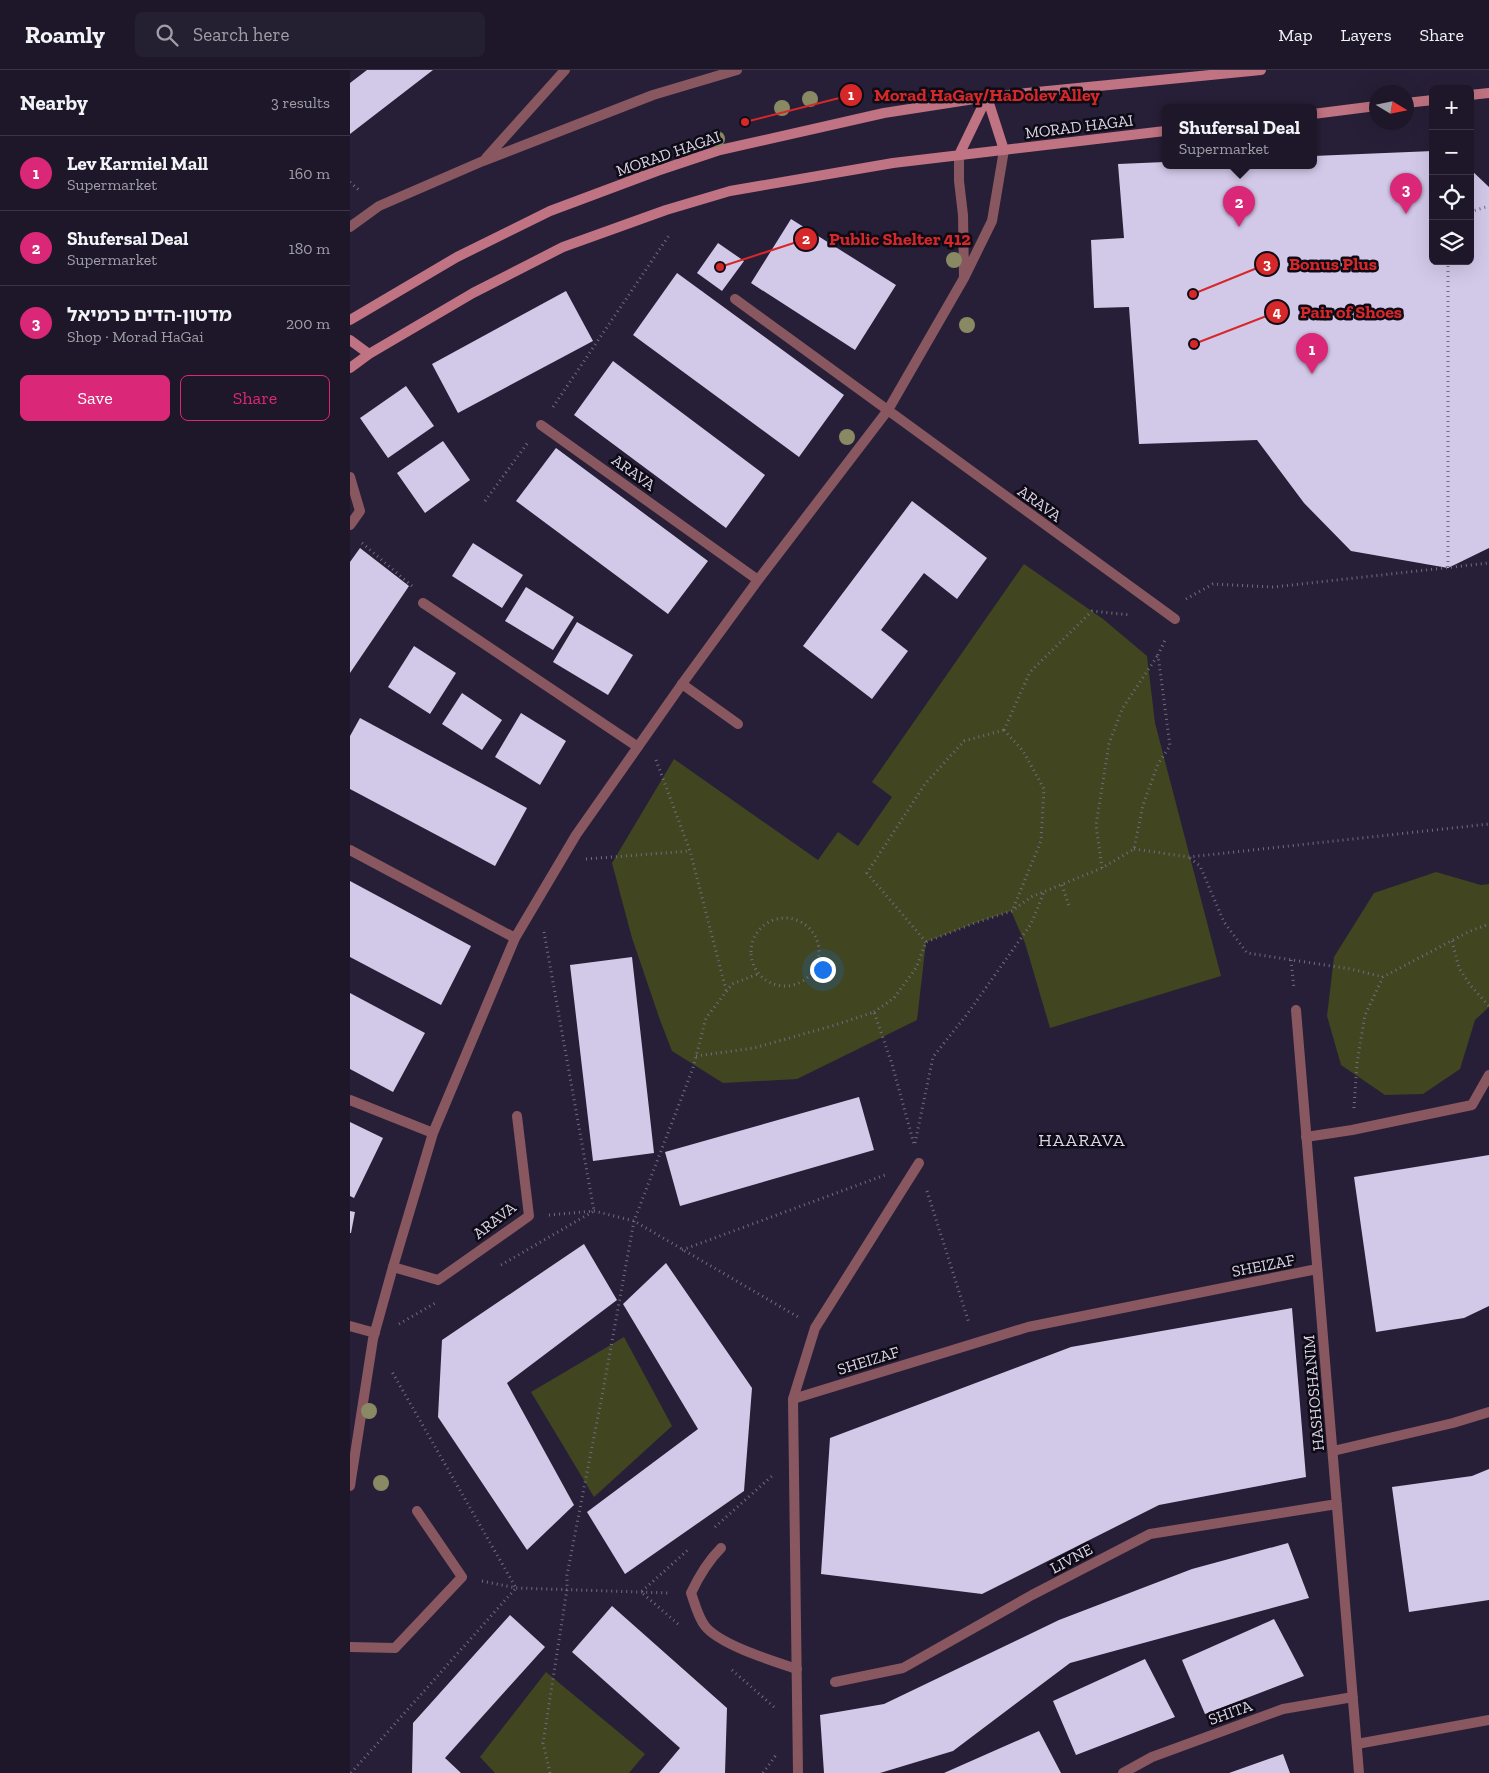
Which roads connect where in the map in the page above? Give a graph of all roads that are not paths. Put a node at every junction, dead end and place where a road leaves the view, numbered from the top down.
1 (565, 70) edge
2 (737, 70) edge
3 (1262, 70) edge
4 (1208, 72) edge
5 (1489, 93) edge
6 (1474, 95) edge
7 (987, 97) junction
8 (1429, 100) edge
9 (1414, 102) edge
10 (1369, 107) edge
11 (1317, 113) edge
12 (1162, 131) edge
13 (1004, 150) junction
14 (959, 155) junction
15 (483, 161) junction
16 (350, 227) edge
17 (964, 278) junction
18 (736, 299) dead end
19 (350, 320) edge
20 (350, 340) edge
21 (370, 354) junction
22 (350, 368) edge
23 (888, 410) junction
24 (541, 425) road end
25 (350, 477) edge
26 (350, 524) edge
27 (758, 580) junction
28 (423, 603) road end
29 (1175, 619) road end
30 (682, 684) junction
31 (738, 724) dead end
32 (638, 747) junction
33 (350, 850) edge
34 (516, 938) junction
35 (1296, 1010) road end
36 (1489, 1075) edge
37 (350, 1100) edge
38 (518, 1116) dead end
39 (433, 1133) junction
40 (1306, 1137) junction
41 (919, 1163) road end
42 (393, 1267) junction
43 (1317, 1269) junction
44 (350, 1326) edge
45 (374, 1336) junction
46 (793, 1399) junction
47 (1489, 1412) edge
48 (1333, 1451) junction
49 (350, 1486) edge
50 (1337, 1504) junction
51 (417, 1511) dead end
52 (721, 1548) dead end
53 (350, 1647) edge
54 (797, 1669) junction
55 (835, 1682) dead end
56 (1353, 1696) junction
57 (1489, 1720) edge
58 (1357, 1744) junction
59 (798, 1773) edge
60 (1123, 1773) edge
61 (1360, 1773) edge

1 - 15 street
2 - 15 street
3 - 4 street, MORAD HAGAI
4 - 7 street, MORAD HAGAI
5 - 6 street
7 - 13 street
7 - 14 street
7 - 19 street, MORAD HAGAI
8 - 9 street
10 - 11 street
12 - 13 street, MORAD HAGAI
13 - 14 street, MORAD HAGAI
13 - 17 street
14 - 17 street
14 - 21 street, MORAD HAGAI
15 - 16 street
17 - 23 street
18 - 23 street, ARAVA
20 - 21 street
21 - 22 street, MORAD HAGAI
23 - 27 street
23 - 29 street, ARAVA
24 - 27 street, ARAVA
25 - 26 street
27 - 30 street
28 - 32 street
30 - 31 street
30 - 32 street
32 - 34 street
33 - 34 street
34 - 39 street
35 - 40 street, HASHOSHANIM
36 - 40 street
37 - 39 street
38 - 42 street, ARAVA
39 - 42 street
40 - 43 street, HASHOSHANIM
41 - 46 street
42 - 45 street
43 - 46 street, SHEIZAF
43 - 48 street, HASHOSHANIM
44 - 45 street
45 - 49 street
46 - 54 street
47 - 48 street
48 - 50 street, HASHOSHANIM
50 - 55 street, LIVNE
50 - 56 street, HASHOSHANIM
51 - 53 street
52 - 54 street
54 - 59 street
56 - 58 street, HASHOSHANIM
56 - 60 street, SHITA
57 - 58 street
58 - 61 street, HASHOSHANIM

